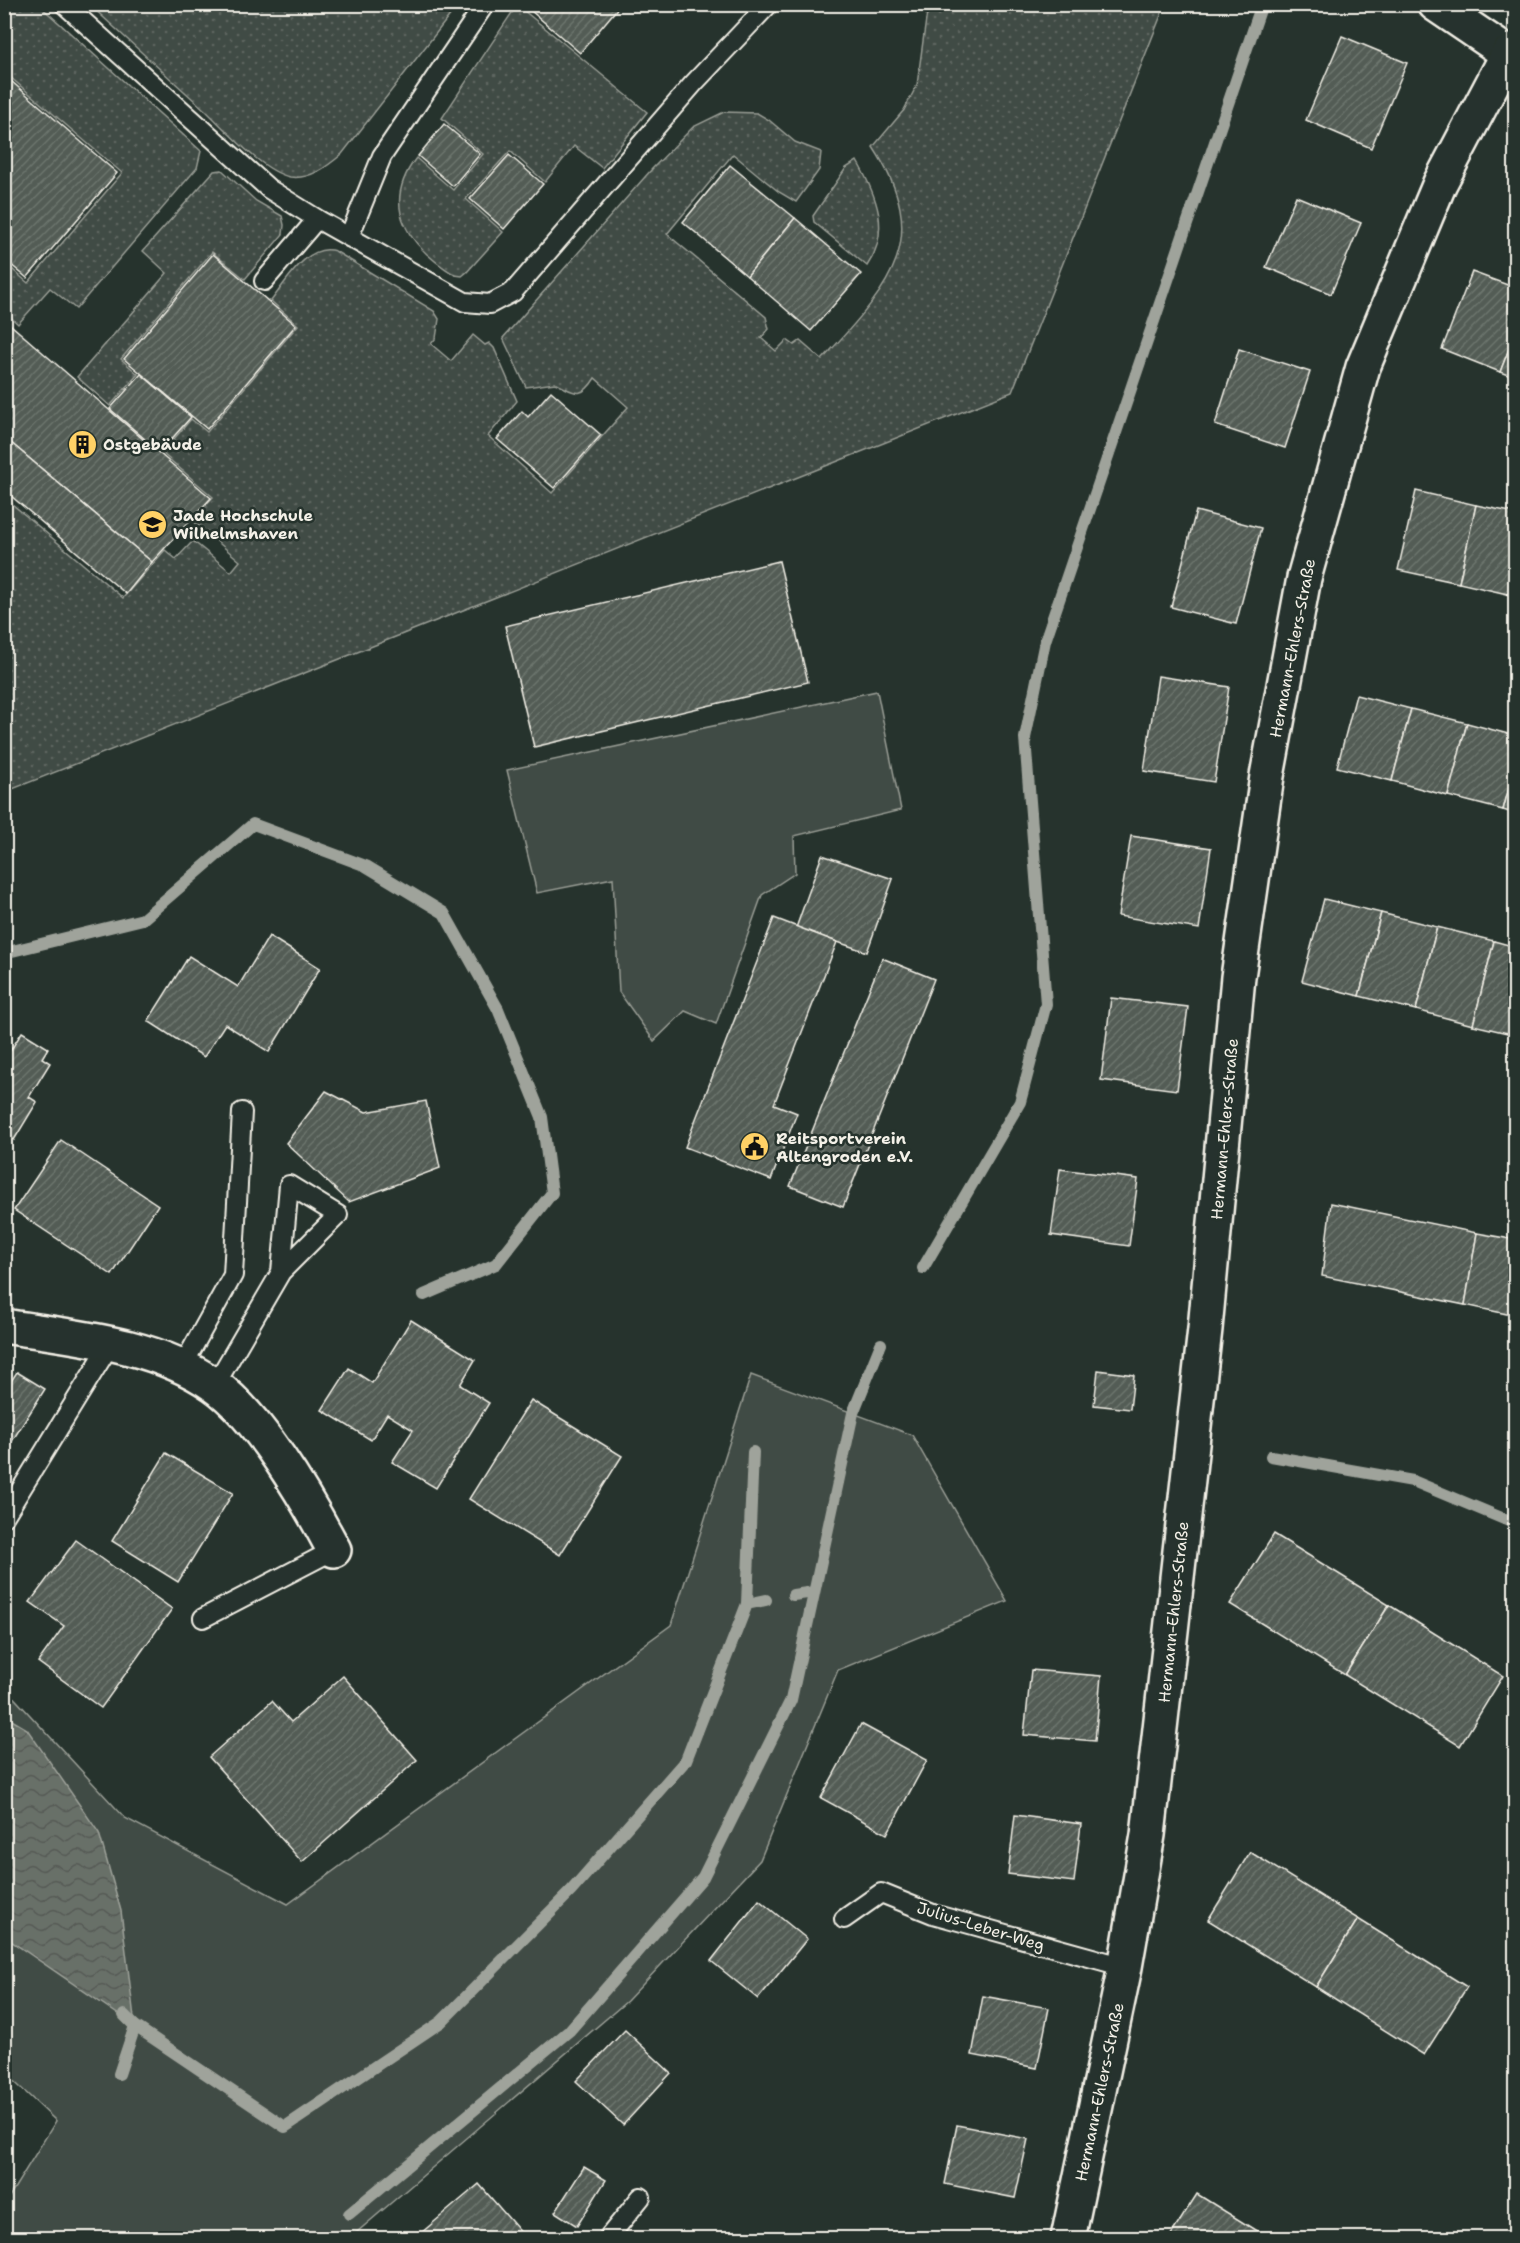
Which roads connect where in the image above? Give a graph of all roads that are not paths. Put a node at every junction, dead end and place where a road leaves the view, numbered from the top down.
1 (64, 4) edge
2 (485, 4) edge
3 (769, 4) edge
4 (1435, 4) edge
5 (1512, 57) edge
6 (317, 219) junction
7 (349, 237) junction
8 (264, 281) dead end
9 (242, 1112) dead end
10 (281, 1272) dead end
11 (4, 1326) edge
12 (111, 1343) junction
13 (182, 1367) junction
14 (215, 1385) junction
15 (4, 1517) edge
16 (334, 1550) joint
17 (203, 1618) dead end
18 (844, 1919) dead end
19 (1125, 1967) junction
20 (641, 2196) dead end
21 (608, 2238) edge
22 (1068, 2238) edge

1 - 6 lane
2 - 7 lane
3 - 7 lane
4 - 5 street
5 - 19 street, Hermann-Ehlers-Straße
6 - 7 lane
6 - 8 lane
9 - 13 lane
10 - 14 lane
11 - 12 street
12 - 13 street
12 - 15 lane
13 - 14 street
14 - 16 street
16 - 17 lane
18 - 19 lane, Julius-Leber-Weg
19 - 22 street, Hermann-Ehlers-Straße
20 - 21 lane

